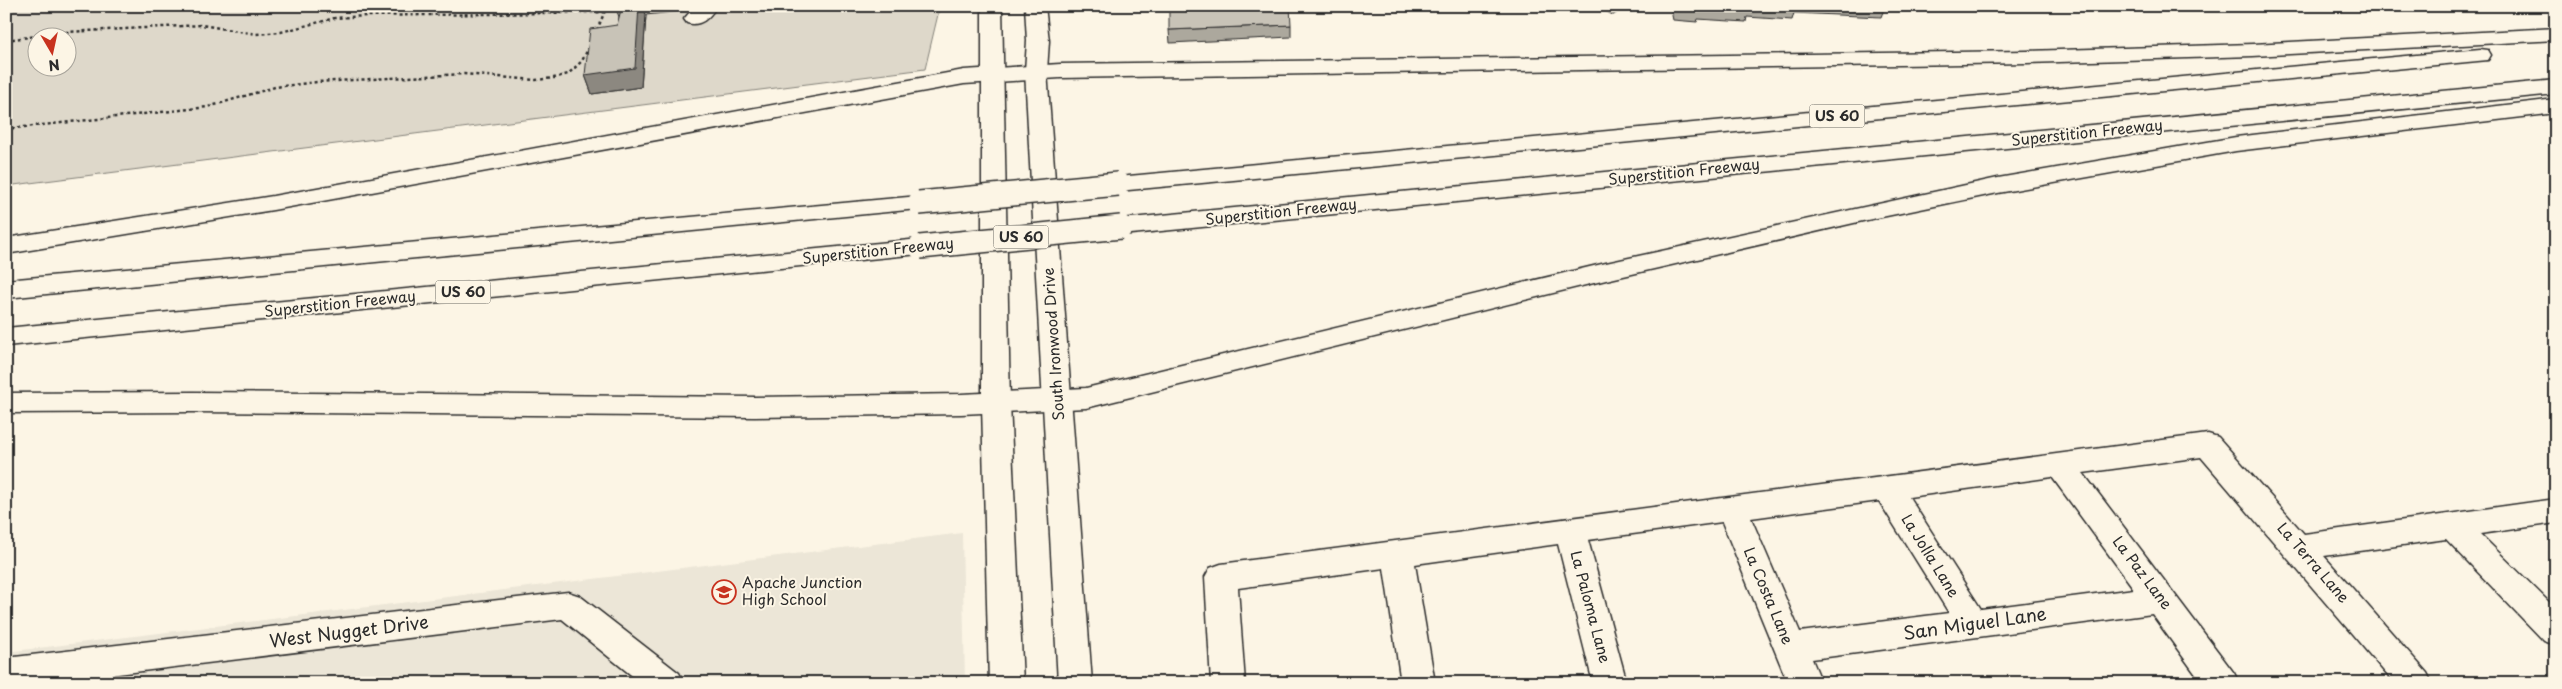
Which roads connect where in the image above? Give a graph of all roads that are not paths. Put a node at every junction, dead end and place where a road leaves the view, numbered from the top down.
1 (992, 6) edge
2 (1035, 6) edge
3 (2556, 34) edge
4 (2556, 48) edge
5 (1036, 71) junction
6 (992, 75) junction
7 (2556, 87) edge
8 (2556, 106) edge
9 (6, 246) edge
10 (6, 290) edge
11 (6, 337) edge
12 (1058, 400) junction
13 (6, 403) edge
14 (996, 404) junction
15 (2060, 465) junction
16 (1887, 488) junction
17 (1732, 509) junction
18 (2556, 511) edge
19 (2451, 524) junction
20 (1570, 531) junction
21 (2299, 547) junction
22 (1398, 554) junction
23 (2161, 599) junction
24 (1973, 624) junction
25 (2556, 631) edge
26 (1789, 648) junction
27 (6, 673) edge
28 (666, 683) edge
29 (1006, 683) edge
30 (1075, 683) edge
31 (1228, 683) edge
32 (1418, 683) edge
33 (1610, 683) edge
34 (1806, 683) edge
35 (2222, 683) edge
36 (2416, 683) edge

1 - 6 main road
2 - 5 main road, South Ironwood Drive
3 - 5 main road
4 - 10 main road, US 60, bridge
5 - 6 main road
5 - 12 main road, South Ironwood Drive
6 - 9 main road
6 - 14 main road
7 - 11 main road, Superstition Freeway / US 60, bridge
8 - 12 main road
12 - 14 main road
12 - 30 main road, South Ironwood Drive
13 - 14 main road
14 - 29 main road
15 - 16 main road
15 - 21 main road, La Terra Lane
15 - 23 main road, La Paz Lane
16 - 17 main road
16 - 24 main road, La Jolla Lane
17 - 20 main road
17 - 26 main road, La Costa Lane
18 - 19 main road
19 - 21 main road
19 - 25 main road
20 - 22 main road
20 - 33 main road, La Paloma Lane
21 - 36 main road, La Terra Lane
22 - 31 main road
22 - 32 main road
23 - 24 main road, San Miguel Lane
23 - 35 main road, La Paz Lane
24 - 26 main road, San Miguel Lane
26 - 34 main road, La Costa Lane
27 - 28 main road, West Nugget Drive

